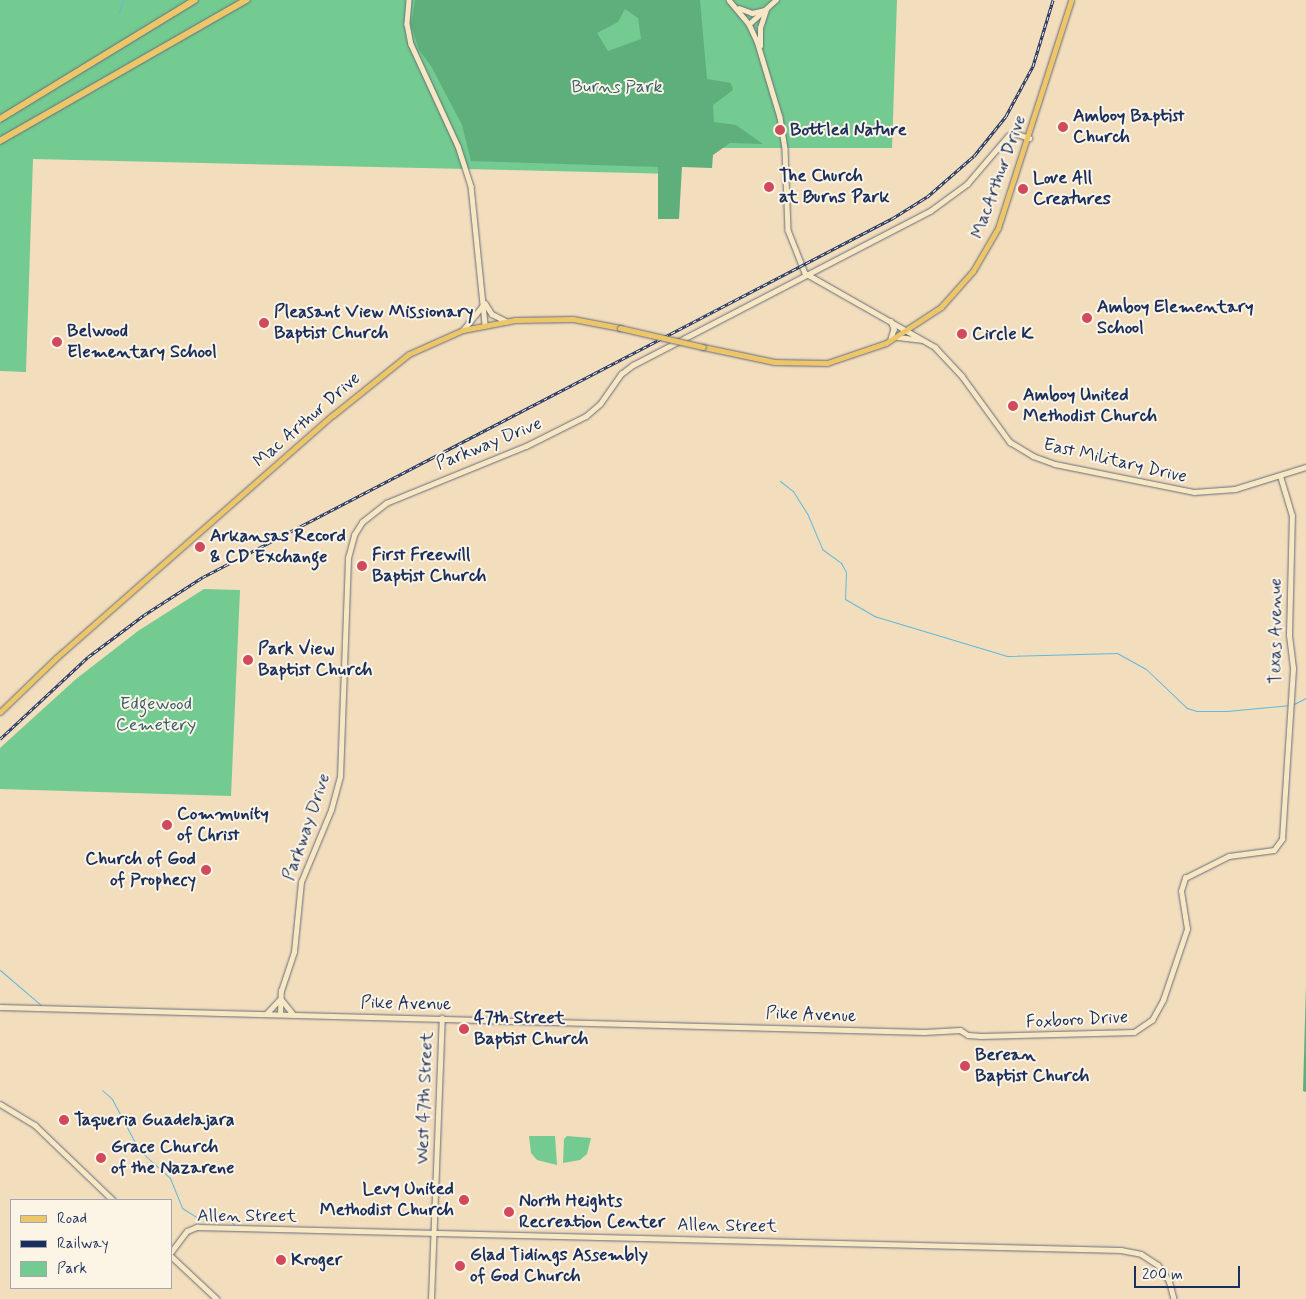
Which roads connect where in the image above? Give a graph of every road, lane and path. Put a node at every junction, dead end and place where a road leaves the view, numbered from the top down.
1 (195, 0) edge
2 (246, 0) edge
3 (250, 0) edge
4 (409, 0) edge
5 (729, 0) edge
6 (776, 0) edge
7 (1072, 0) edge
8 (237, 6) junction
9 (736, 6) junction
10 (766, 10) junction
11 (749, 24) junction
12 (761, 52) junction
13 (0, 119) edge
14 (1029, 138) junction
15 (0, 141) edge
16 (817, 270) junction
17 (807, 275) junction
18 (818, 282) junction
19 (484, 302) junction
20 (890, 320) junction
21 (506, 321) junction
22 (485, 325) junction
23 (463, 330) junction
24 (910, 331) junction
25 (898, 337) junction
26 (923, 340) junction
27 (890, 341) junction
28 (702, 347) joint
29 (1306, 467) edge
30 (1280, 476) junction
31 (0, 712) edge
32 (1279, 847) joint
33 (281, 998) junction
34 (0, 1007) edge
35 (266, 1014) junction
36 (280, 1014) junction
37 (298, 1015) junction
38 (442, 1018) junction
39 (960, 1030) joint
40 (0, 1104) edge
41 (112, 1199) edge
42 (434, 1234) junction
43 (172, 1251) edge
44 (172, 1257) edge
45 (218, 1299) edge
46 (431, 1299) edge
47 (1174, 1299) edge

1 - 13 highway
2 - 8 highway
3 - 8 highway
4 - 19 street
5 - 9 street
6 - 10 street
7 - 14 main road, MacArthur Drive
8 - 15 highway
9 - 10 street
9 - 11 street
10 - 11 street
10 - 12 street
11 - 12 street
12 - 17 street
14 - 16 street, Parkway Drive
14 - 24 main road, MacArthur Drive
16 - 17 street, Parkway Drive
16 - 18 street
17 - 18 street, East Military Drive
17 - 33 street, Parkway Drive
18 - 20 street, East Military Drive
19 - 21 street
19 - 22 street
19 - 23 street
20 - 24 street, East Military Drive
20 - 27 street
21 - 22 main road, Mac Arthur Drive
21 - 28 main road, Mac Arthur Drive, bridge
22 - 23 main road, Mac Arthur Drive
23 - 31 main road, Mac Arthur Drive
24 - 25 main road, MacArthur Drive
24 - 26 street, East Military Drive
25 - 26 street
25 - 27 main road, MacArthur Drive
26 - 30 street, East Military Drive
27 - 28 main road, MacArthur Drive
29 - 30 street, East Military Drive
30 - 32 street, Texas Avenue
32 - 39 street, Foxboro Drive
33 - 35 street, Parkway Drive
33 - 36 street, Parkway Drive
33 - 37 street
34 - 35 street, Pike Avenue
35 - 36 street, Pike Avenue
36 - 37 street, Pike Avenue
37 - 38 street, Pike Avenue
38 - 39 street, Pike Avenue
38 - 42 street, West 47th Street
40 - 41 street
42 - 43 street, Allen Street
42 - 46 street, West 47th Street
42 - 47 street, Allen Street
44 - 45 street

